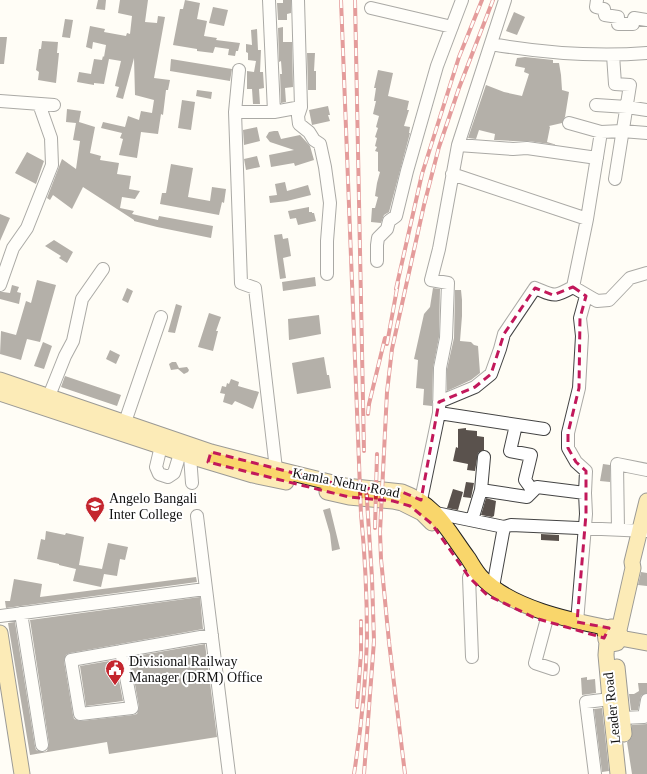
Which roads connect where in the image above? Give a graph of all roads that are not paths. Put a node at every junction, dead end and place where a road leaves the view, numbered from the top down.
1 (269, 0) edge
2 (298, 0) edge
3 (462, 0) edge
4 (505, 0) edge
5 (597, 0) edge
6 (371, 8) dead end
7 (647, 20) edge
8 (452, 27) junction
9 (491, 44) junction
10 (647, 52) edge
11 (613, 55) junction
12 (239, 70) dead end
13 (0, 101) edge
14 (39, 104) junction
15 (54, 105) dead end
16 (596, 106) dead end
17 (301, 107) junction
18 (627, 107) junction
19 (647, 110) edge
20 (235, 112) junction
21 (274, 112) junction
22 (569, 124) dead end
23 (622, 131) junction
24 (601, 132) junction
25 (647, 134) edge
26 (458, 144) junction
27 (597, 158) junction
28 (452, 174) junction
29 (615, 179) dead end
30 (587, 219) junction
31 (376, 261) dead end
32 (103, 268) dead end
33 (647, 273) edge
34 (327, 274) dead end
35 (0, 285) edge
36 (573, 287) junction
37 (586, 296) junction
38 (161, 316) dead end
39 (0, 380) edge
40 (0, 392) edge
41 (49, 396) junction
42 (439, 408) junction
43 (125, 422) junction
44 (516, 425) junction
45 (544, 429) dead end
46 (161, 446) junction
47 (185, 451) junction
48 (210, 457) junction
49 (484, 457) dead end
50 (276, 470) junction
51 (647, 470) edge
52 (192, 483) dead end
53 (481, 490) junction
54 (533, 490) junction
55 (585, 493) junction
56 (421, 500) junction
57 (647, 501) edge
58 (436, 513) junction
59 (197, 516) dead end
60 (472, 520) junction
61 (504, 527) junction
62 (585, 529) junction
63 (618, 530) junction
64 (644, 532) edge
65 (468, 577) junction
66 (493, 587) junction
67 (205, 589) junction
68 (20, 613) junction
69 (0, 616) edge
70 (546, 622) junction
71 (577, 622) junction
72 (0, 633) edge
73 (212, 635) junction
74 (612, 635) junction
75 (647, 643) edge
76 (121, 652) junction
77 (472, 657) dead end
78 (554, 669) dead end
79 (0, 688) edge
80 (610, 699) junction
81 (647, 700) edge
82 (622, 718) junction
83 (42, 745) dead end
84 (15, 774) edge
85 (22, 774) edge
86 (229, 774) edge
87 (595, 774) edge
88 (618, 774) edge
89 (628, 774) edge

1 - 21 street
2 - 17 street
3 - 8 street
4 - 9 street
5 - 7 street
6 - 8 street
8 - 31 street
9 - 11 street
9 - 26 street
10 - 11 street
11 - 18 street
12 - 20 street
13 - 14 street
14 - 15 street
14 - 35 street
16 - 18 street
17 - 21 street
17 - 34 street
18 - 19 street
18 - 23 street
20 - 21 street
20 - 50 street
22 - 24 street
23 - 24 street
23 - 25 street
23 - 29 street
24 - 27 street
26 - 27 street
26 - 28 street
27 - 30 street
28 - 30 street
28 - 42 street
30 - 36 street
32 - 41 street
33 - 37 street
36 - 37 street
36 - 42 street
37 - 55 street
38 - 43 street
39 - 41 main road, Kamla Nehru Road
40 - 46 main road, Kamla Nehru Road
41 - 43 main road, Kamla Nehru Road
42 - 44 street
42 - 56 street
43 - 47 main road, Kamla Nehru Road
44 - 45 street
44 - 54 street
46 - 47 main road, Kamla Nehru Road
46 - 47 street
47 - 48 main road, Kamla Nehru Road
47 - 52 street
48 - 50 main road, Kamla Nehru Road
48 - 65 main road, Kamla Nehru Road
49 - 53 street
50 - 56 main road, Kamla Nehru Road
51 - 63 street
53 - 54 street
53 - 60 street
54 - 55 street
55 - 62 street
56 - 58 main road, Kamla Nehru Road
57 - 64 main road
58 - 60 street
58 - 66 main road, Kamla Nehru Road
59 - 67 street
60 - 61 street
61 - 62 street
61 - 66 street
62 - 63 street
62 - 71 street
63 - 64 street
64 - 74 main road
65 - 70 main road, Kamla Nehru Road
65 - 77 street
66 - 71 main road, Kamla Nehru Road
67 - 68 street
67 - 73 street
68 - 69 street
68 - 83 street
70 - 74 main road, Kamla Nehru Road
70 - 78 street
71 - 74 main road, Kamla Nehru Road
72 - 85 main road
73 - 76 street
73 - 86 street
74 - 75 main road, Kamla Nehru Road
74 - 80 main road, Leader Road
74 - 82 main road, Leader Road
76 - 76 street
79 - 84 main road
80 - 87 street
80 - 88 main road, Leader Road
81 - 82 street
82 - 89 main road, Leader Road

